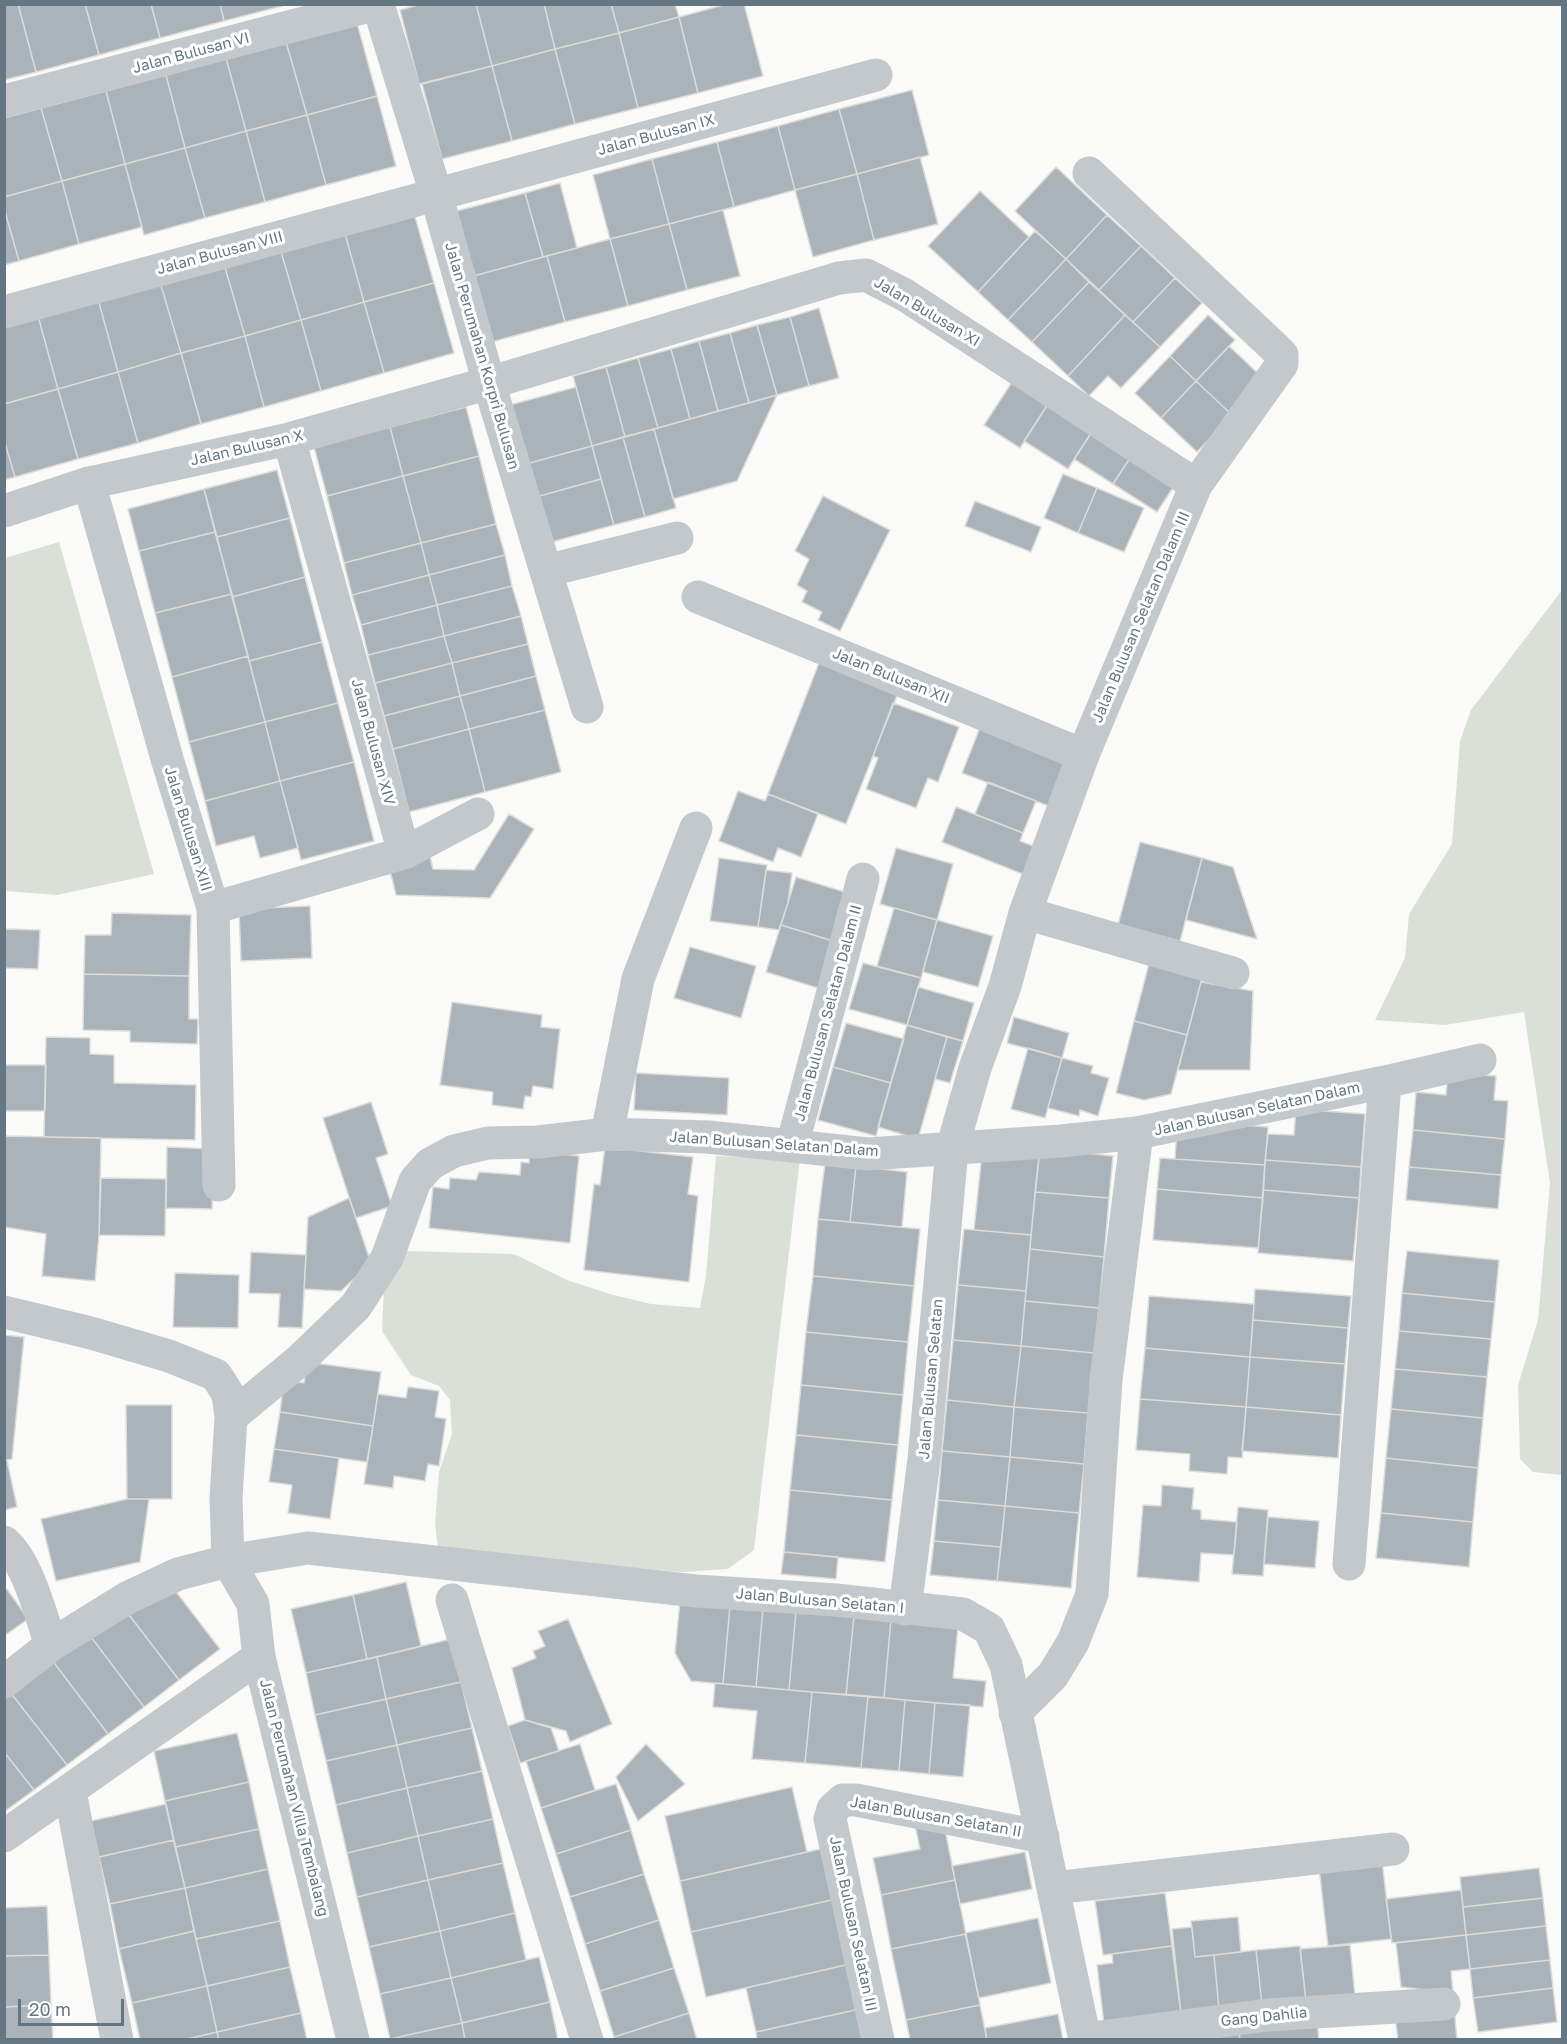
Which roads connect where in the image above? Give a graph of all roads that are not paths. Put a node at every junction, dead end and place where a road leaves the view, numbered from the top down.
1 (377, 4) edge
2 (876, 75) dead end
3 (4, 101) edge
4 (1089, 173) dead end
5 (436, 194) junction
6 (4, 312) edge
7 (489, 383) junction
8 (289, 439) junction
9 (89, 483) junction
10 (1196, 485) junction
11 (4, 511) edge
12 (677, 538) dead end
13 (546, 571) junction
14 (698, 597) dead end
15 (587, 707) dead end
16 (1083, 755) junction
17 (478, 814) dead end
18 (696, 828) dead end
19 (404, 852) junction
20 (862, 879) dead end
21 (213, 908) junction
22 (1025, 913) junction
23 (1233, 973) dead end
24 (1480, 1060) dead end
25 (1385, 1082) junction
26 (1137, 1133) junction
27 (607, 1134) junction
28 (792, 1146) junction
29 (952, 1149) junction
30 (219, 1185) dead end
31 (4, 1312) edge
32 (231, 1417) junction
33 (4, 1542) edge
34 (228, 1561) junction
35 (1349, 1564) dead end
36 (452, 1600) dead end
37 (905, 1609) junction
38 (51, 1645) junction
39 (259, 1657) junction
40 (4, 1682) edge
41 (1015, 1713) junction
42 (70, 1791) junction
43 (833, 1809) joint
44 (4, 1836) edge
45 (1043, 1837) junction
46 (1393, 1849) dead end
47 (1054, 1888) junction
48 (1444, 2004) dead end
49 (1085, 2039) edge
50 (117, 2040) edge
51 (353, 2040) edge
52 (587, 2040) edge
53 (878, 2040) edge

1 - 3 street, Jalan Bulusan VI
1 - 5 street, Jalan Perumahan Korpri Bulusan
2 - 5 street, Jalan Bulusan IX
4 - 10 street, Jalan Bulusan Selatan Dalam III
5 - 6 street, Jalan Bulusan VIII
5 - 7 street, Jalan Perumahan Korpri Bulusan
7 - 8 street, Jalan Bulusan X
7 - 10 street, Jalan Bulusan XI
7 - 13 street, Jalan Perumahan Korpri Bulusan
8 - 9 street, Jalan Bulusan X
8 - 19 street, Jalan Bulusan XIV
9 - 11 street, Jalan Bulusan X
9 - 21 street, Jalan Bulusan XIII
10 - 16 street, Jalan Bulusan Selatan Dalam III
12 - 13 street
13 - 15 street, Jalan Perumahan Korpri Bulusan
14 - 16 street, Jalan Bulusan XII
16 - 22 street, Jalan Bulusan Selatan Dalam III
17 - 19 street
18 - 27 street
19 - 21 street
20 - 28 street, Jalan Bulusan Selatan Dalam II
21 - 30 street, Jalan Bulusan XIII
22 - 23 street
22 - 29 street, Jalan Bulusan Selatan Dalam III
24 - 25 street, Jalan Bulusan Selatan Dalam
25 - 26 street, Jalan Bulusan Selatan Dalam
25 - 35 street
26 - 29 street, Jalan Bulusan Selatan Dalam
26 - 41 street
27 - 28 street, Jalan Bulusan Selatan Dalam
27 - 32 street, Jalan Bulusan Selatan Dalam
28 - 29 street, Jalan Bulusan Selatan Dalam
29 - 37 street, Jalan Bulusan Selatan
31 - 32 street
32 - 34 street
33 - 38 street
34 - 37 street, Jalan Bulusan Selatan I
34 - 38 street, Jalan Bulusan Selatan I
34 - 39 street, Jalan Perumahan Villa Tembalang
36 - 52 street
37 - 41 street, Jalan Bulusan Selatan I
38 - 40 street, Jalan Bulusan Selatan I
39 - 42 street
39 - 51 street, Jalan Perumahan Villa Tembalang
41 - 45 street, Jalan Bulusan Selatan I
42 - 44 street
42 - 50 street
43 - 45 street, Jalan Bulusan Selatan II
43 - 53 street, Jalan Bulusan Selatan III
45 - 47 street, Jalan Bulusan Selatan I
46 - 47 street
47 - 49 street, Jalan Bulusan Selatan I
48 - 49 street, Gang Dahlia

